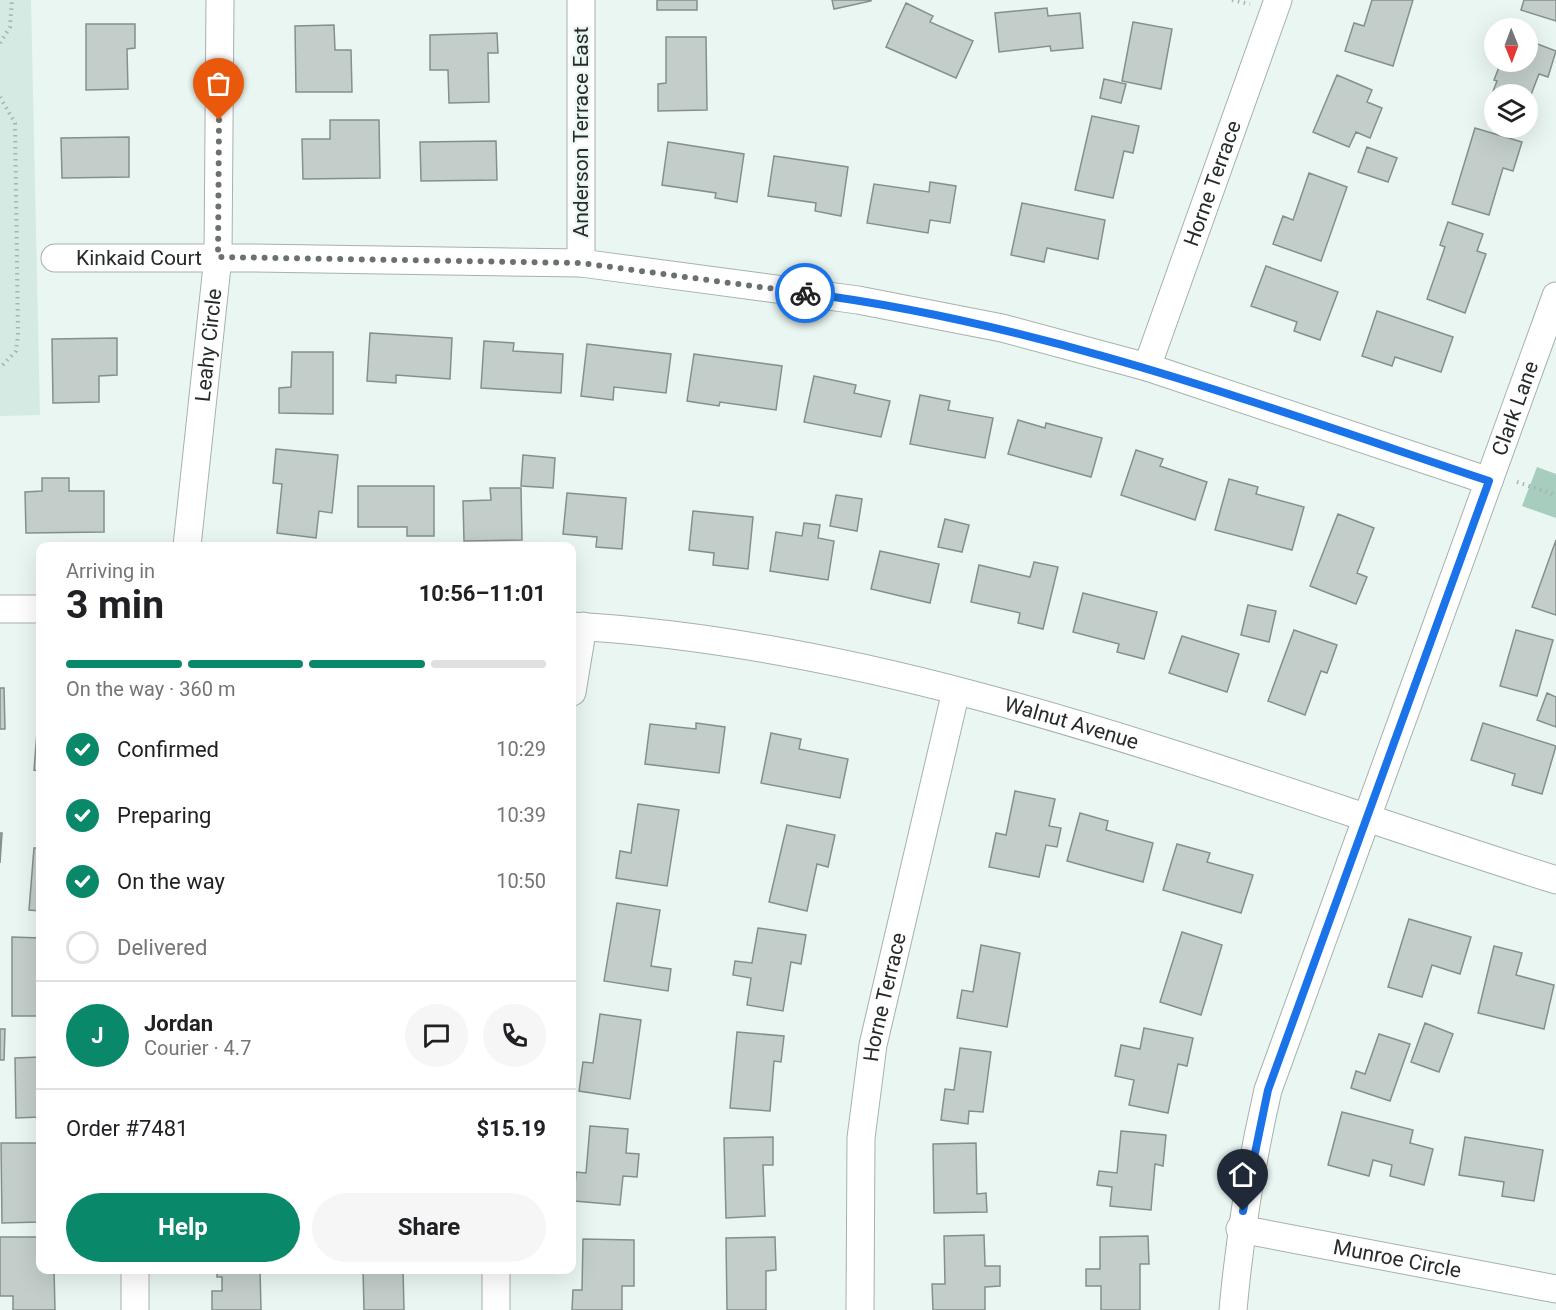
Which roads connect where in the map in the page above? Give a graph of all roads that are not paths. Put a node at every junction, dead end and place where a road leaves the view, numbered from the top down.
1 (220, 0) edge
2 (581, 0) edge
3 (1278, 0) edge
4 (218, 257) junction
5 (55, 258) dead end
6 (581, 263) junction
7 (1556, 296) edge
8 (1147, 367) junction
9 (1490, 477) junction
10 (187, 542) edge
11 (0, 609) edge
12 (36, 609) edge
13 (577, 626) edge
14 (956, 691) junction
15 (1366, 819) junction
16 (1556, 880) edge
17 (1240, 1229) junction
18 (135, 1274) edge
19 (496, 1274) edge
20 (1556, 1289) edge
21 (135, 1310) edge
22 (496, 1310) edge
23 (860, 1310) edge
24 (1233, 1310) edge

1 - 4 street, Leahy Circle
2 - 6 street, Anderson Terrace East
3 - 8 street, Horne Terrace
4 - 5 street, Kinkaid Court
4 - 6 street, Kinkaid Court
4 - 10 street, Leahy Circle
6 - 8 street, Kinkaid Court
7 - 9 street, Clark Lane
8 - 9 street, Kinkaid Court
9 - 15 street, Clark Lane
11 - 12 street
13 - 14 street, Walnut Avenue
14 - 15 street, Walnut Avenue
14 - 23 street, Horne Terrace
15 - 16 street, Walnut Avenue
15 - 17 street, Clark Lane
17 - 20 street, Munroe Circle
17 - 24 street, Clark Lane
18 - 21 street
19 - 22 street

